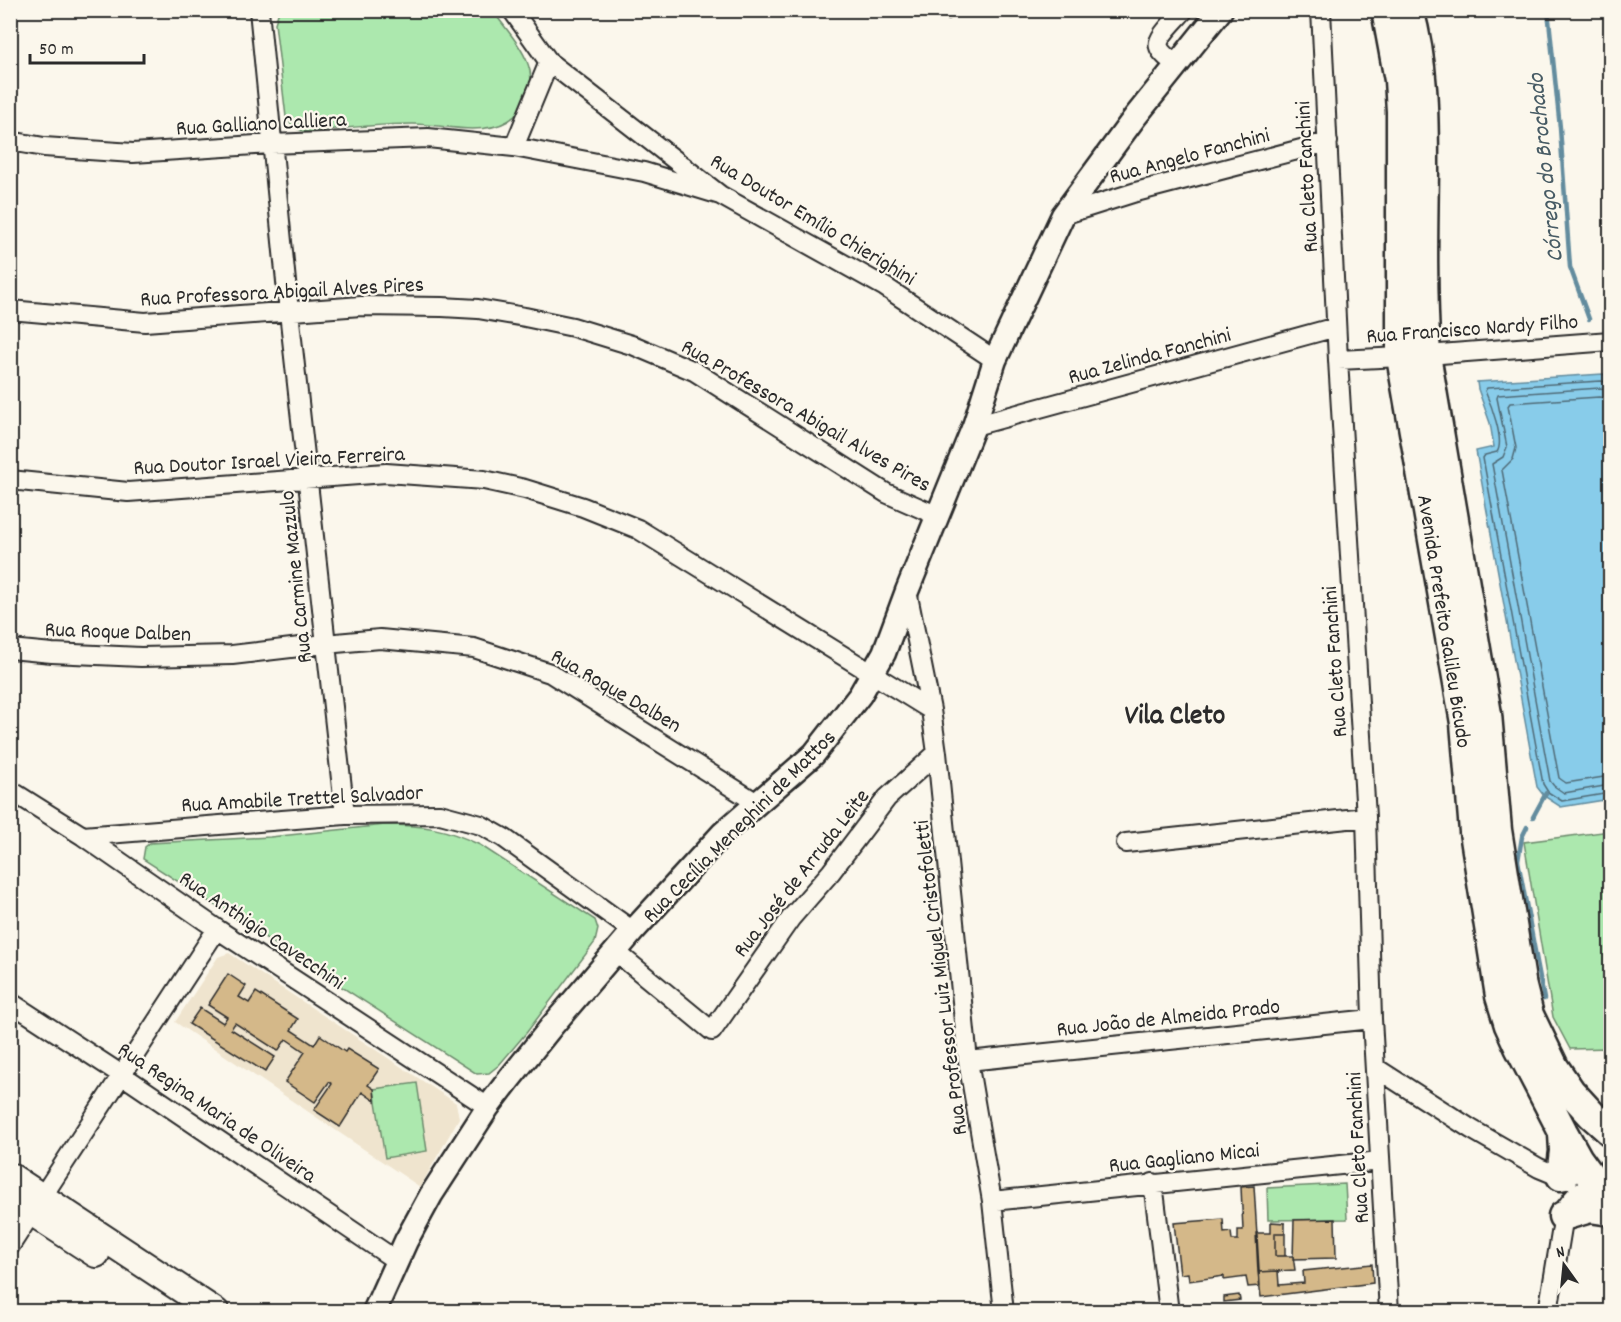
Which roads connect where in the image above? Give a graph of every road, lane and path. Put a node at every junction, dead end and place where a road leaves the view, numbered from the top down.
1 (259, 10) edge
2 (512, 10) edge
3 (1184, 10) edge
4 (1221, 10) edge
5 (1321, 10) edge
6 (1386, 10) edge
7 (1409, 10) edge
8 (549, 62) junction
9 (1177, 65) junction
10 (10, 141) edge
11 (1328, 142) junction
12 (272, 144) junction
13 (514, 147) junction
14 (660, 148) junction
15 (644, 172) junction
16 (720, 195) junction
17 (1063, 214) junction
18 (10, 310) edge
19 (289, 312) junction
20 (1336, 327) junction
21 (1611, 341) edge
22 (1413, 356) junction
23 (994, 360) junction
24 (1338, 360) junction
25 (974, 426) junction
26 (10, 480) edge
27 (307, 480) junction
28 (938, 516) junction
29 (907, 591) junction
30 (325, 644) junction
31 (10, 649) edge
32 (873, 676) junction
33 (931, 710) junction
34 (937, 753) junction
35 (10, 790) edge
36 (757, 803) junction
37 (345, 815) junction
38 (1366, 817) junction
39 (83, 836) junction
40 (1126, 843) dead end
41 (217, 928) junction
42 (633, 931) junction
43 (616, 952) junction
44 (10, 1002) edge
45 (1372, 1019) junction
46 (968, 1061) junction
47 (1376, 1068) junction
48 (122, 1075) junction
49 (488, 1107) junction
50 (1611, 1131) edge
51 (1380, 1161) junction
52 (10, 1176) edge
53 (1153, 1184) junction
54 (1576, 1192) edge
55 (10, 1198) edge
56 (992, 1201) junction
57 (37, 1204) junction
58 (1611, 1211) edge
59 (10, 1246) edge
60 (397, 1261) junction
61 (184, 1311) edge
62 (216, 1311) edge
63 (374, 1311) edge
64 (997, 1311) edge
65 (1004, 1311) edge
66 (1169, 1311) edge
67 (1389, 1311) edge
68 (1548, 1311) edge

1 - 12 street, Rua Carmine Mazzulo
2 - 8 street, Rua Doutor Emílio Chierighini
3 - 9 street
4 - 9 street, Rua Cecília Meneghini de Mattos
5 - 11 street, Rua Cleto Fanchini
6 - 22 main road, Avenida Prefeito Galileu Bicudo
7 - 22 main road, Avenida Prefeito Galileu Bicudo
8 - 13 street
8 - 14 street, Rua Doutor Emílio Chierighini
9 - 17 street, Rua Cecília Meneghini de Mattos
10 - 12 street, Rua Galliano Calliera
11 - 17 street, Rua Angelo Fanchini
11 - 20 street, Rua Cleto Fanchini
12 - 13 street, Rua Galliano Calliera
12 - 19 street, Rua Carmine Mazzulo
13 - 15 street, Rua Galliano Calliera
14 - 15 street
14 - 16 street, Rua Doutor Emílio Chierighini
15 - 16 street, Rua Galliano Calliera
16 - 23 street, Rua Doutor Emílio Chierighini
17 - 23 street, Rua Cecília Meneghini de Mattos
18 - 19 street, Rua Professora Abigail Alves Pires
19 - 27 street, Rua Carmine Mazzulo
19 - 28 street, Rua Professora Abigail Alves Pires
20 - 24 street, Rua Cleto Fanchini
20 - 25 street, Rua Zelinda Fanchini
21 - 22 street, Rua Francisco Nardy Filho
22 - 24 street, Rua Francisco Nardy Filho
22 - 50 main road, Avenida Prefeito Galileu Bicudo
22 - 54 main road, Avenida Prefeito Galileu Bicudo
23 - 25 street, Rua Cecília Meneghini de Mattos
24 - 38 street, Rua Cleto Fanchini
25 - 28 street, Rua Cecília Meneghini de Mattos
26 - 27 street, Rua Doutor Israel Vieira Ferreira
27 - 30 street, Rua Carmine Mazzulo
27 - 32 street, Rua Doutor Israel Vieira Ferreira
28 - 29 street, Rua Cecília Meneghini de Mattos
29 - 32 street, Rua Cecília Meneghini de Mattos
29 - 33 street, Rua Professor Luiz Miguel Cristofoletti
30 - 31 street, Rua Roque Dalben
30 - 36 street, Rua Roque Dalben
30 - 37 street, Rua Carmine Mazzulo
32 - 33 street
32 - 36 street, Rua Cecília Meneghini de Mattos
33 - 34 street, Rua Professor Luiz Miguel Cristofoletti
34 - 43 street, Rua José de Arruda Leite
34 - 46 street, Rua Professor Luiz Miguel Cristofoletti
35 - 39 street, Rua Anthigio Cavecchini
36 - 42 street, Rua Cecília Meneghini de Mattos
37 - 39 street, Rua Amabile Trettel Salvador
37 - 42 street, Rua Amabile Trettel Salvador
38 - 40 street
38 - 45 street, Rua Cleto Fanchini
39 - 41 street, Rua Anthigio Cavecchini
41 - 48 street
41 - 49 street, Rua Anthigio Cavecchini
42 - 43 street, Rua Cecília Meneghini de Mattos
43 - 49 street, Rua Cecília Meneghini de Mattos
44 - 48 street, Rua Regina Maria de Oliveira
45 - 46 street, Rua João de Almeida Prado
45 - 47 street, Rua Cleto Fanchini
46 - 56 street, Rua Professor Luiz Miguel Cristofoletti
47 - 51 street, Rua Cleto Fanchini
47 - 54 street
48 - 57 street
48 - 60 street, Rua Regina Maria de Oliveira
49 - 60 street, Rua Cecília Meneghini de Mattos
51 - 53 street, Rua Gagliano Micai
51 - 67 street, Rua Cleto Fanchini
52 - 57 main road
53 - 56 street, Rua Gagliano Micai
53 - 66 street
54 - 58 main road
54 - 68 street
55 - 57 main road
56 - 65 street, Rua Professor Luiz Miguel Cristofoletti
57 - 59 street
57 - 61 main road
57 - 62 main road
60 - 63 street, Rua Cecília Meneghini de Mattos
64 - 65 street

